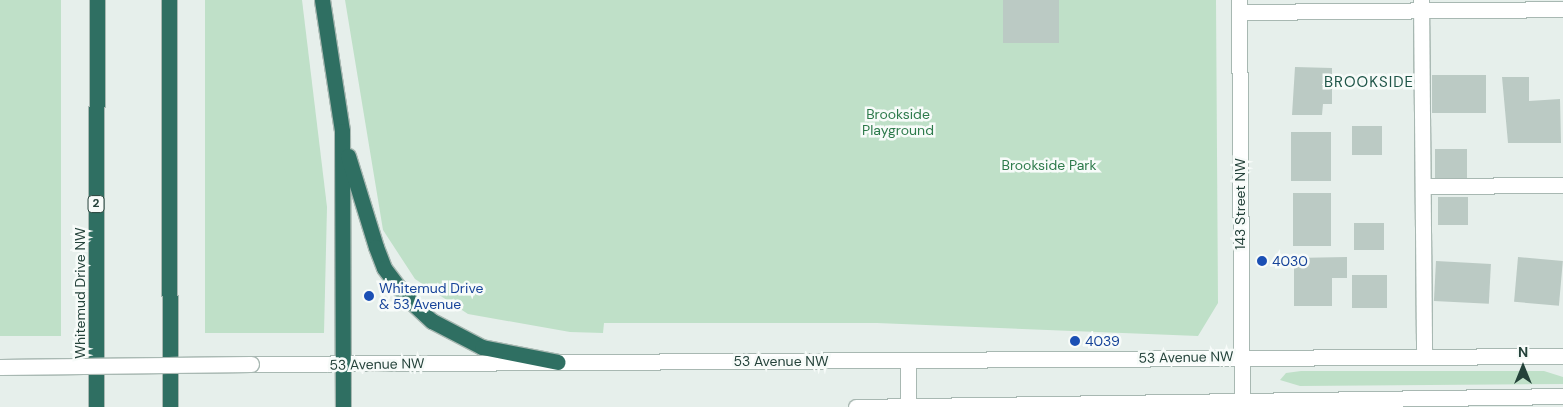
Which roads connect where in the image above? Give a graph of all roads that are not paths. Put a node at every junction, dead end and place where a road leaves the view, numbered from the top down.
1 (97, 0) edge
2 (169, 0) edge
3 (322, 0) edge
4 (1239, 6) edge
5 (1421, 6) edge
6 (1563, 9) edge
7 (342, 131) junction
8 (1563, 185) edge
9 (1423, 186) junction
10 (1242, 356) junction
11 (1424, 356) junction
12 (1563, 356) edge
13 (908, 360) junction
14 (558, 362) junction
15 (344, 365) junction
16 (0, 368) edge
17 (1563, 396) edge
18 (1426, 402) edge
19 (1242, 403) edge
20 (1045, 404) edge
21 (908, 406) edge
22 (96, 407) edge
23 (170, 407) edge
24 (343, 407) edge
25 (856, 407) edge

1 - 22 highway, Whitemud Drive NW / 2
2 - 23 highway
3 - 7 highway
4 - 5 street
4 - 10 street, 143 Street NW
5 - 6 street
5 - 9 street
7 - 14 highway
7 - 15 highway
8 - 9 street
9 - 11 street
10 - 11 street, 53 Avenue NW
10 - 13 street, 53 Avenue NW
10 - 19 street, 143 Street NW
11 - 12 street, 53 Avenue NW
13 - 14 street, 53 Avenue NW
13 - 21 street
14 - 15 street, 53 Avenue NW
15 - 16 street, 53 Avenue NW, bridge
15 - 24 highway
17 - 18 street
18 - 19 street
19 - 20 street
20 - 21 street
21 - 25 street

